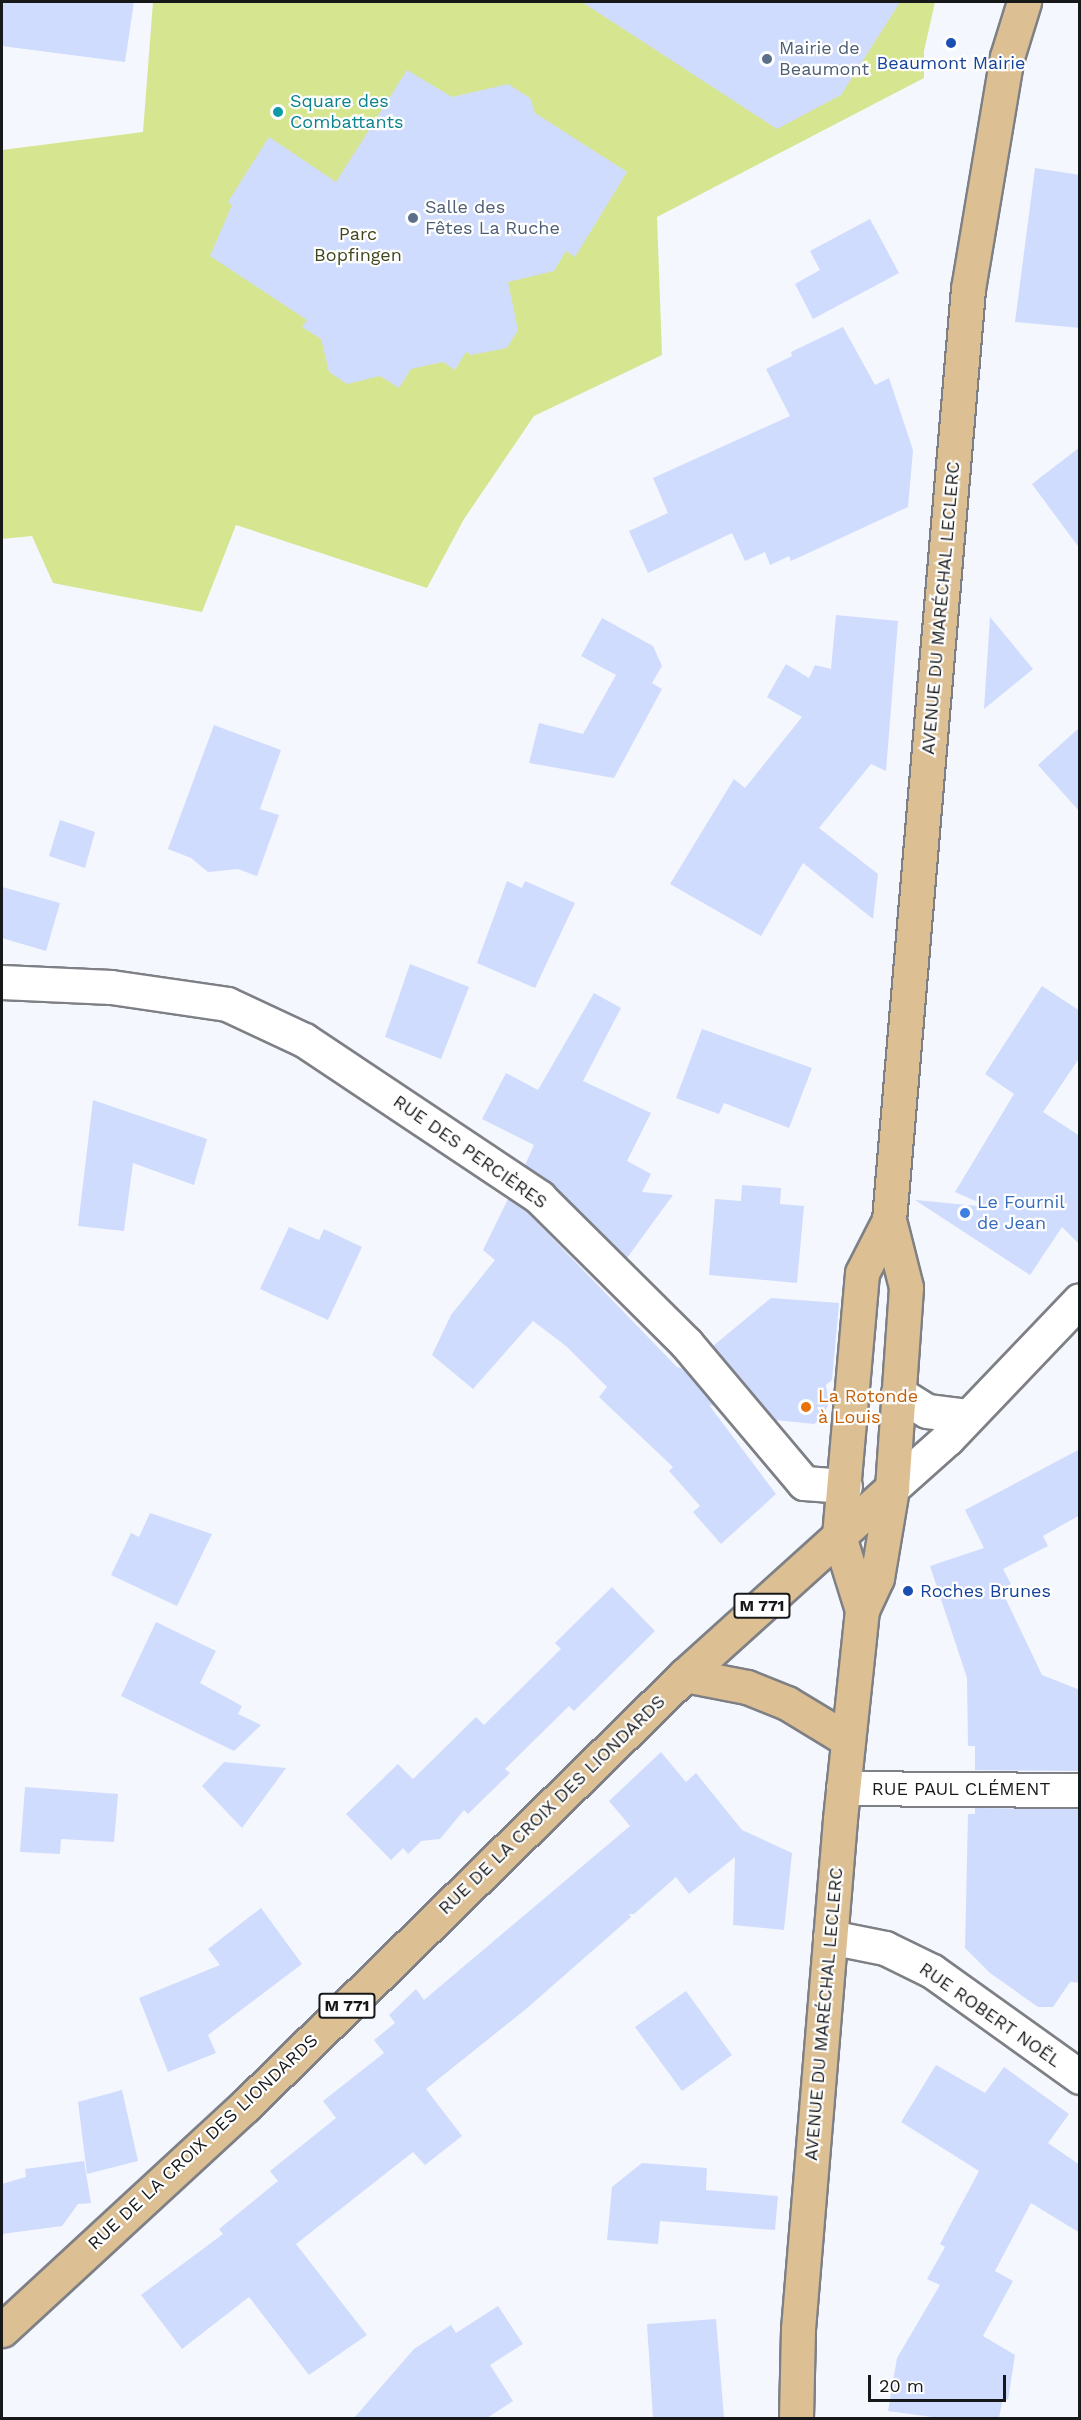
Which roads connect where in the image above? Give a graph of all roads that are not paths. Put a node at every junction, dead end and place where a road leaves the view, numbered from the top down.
1 (1024, 2) edge
2 (2, 982) edge
3 (889, 1220) junction
4 (1080, 1300) edge
5 (898, 1393) junction
6 (965, 1416) junction
7 (844, 1486) junction
8 (892, 1488) junction
9 (839, 1536) junction
10 (862, 1610) junction
11 (685, 1675) junction
12 (848, 1740) junction
13 (843, 1788) junction
14 (1080, 1790) edge
15 (830, 1937) junction
16 (1080, 2077) edge
17 (2, 2330) edge
18 (796, 2418) edge

1 - 3 main road, AVENUE DU MARÉCHAL LECLERC
2 - 7 street, RUE DES PERCIÈRES
3 - 5 main road, AVENUE DU MARÉCHAL LECLERC
3 - 7 main road, AVENUE DU MARÉCHAL LECLERC
4 - 6 street
5 - 6 street
5 - 8 main road, AVENUE DU MARÉCHAL LECLERC
6 - 8 street
7 - 9 main road, AVENUE DU MARÉCHAL LECLERC
8 - 9 main road, RUE DE LA CROIX DES LIONDARDS / M 771
8 - 10 main road, AVENUE DU MARÉCHAL LECLERC
9 - 10 main road, AVENUE DU MARÉCHAL LECLERC
9 - 11 main road, RUE DE LA CROIX DES LIONDARDS / M 771
10 - 12 main road, AVENUE DU MARÉCHAL LECLERC
11 - 12 main road
11 - 17 main road, RUE DE LA CROIX DES LIONDARDS / M 771
12 - 13 main road, AVENUE DU MARÉCHAL LECLERC
13 - 14 street, RUE PAUL CLÉMENT
13 - 15 main road, AVENUE DU MARÉCHAL LECLERC
15 - 16 street, RUE ROBERT NOËL
15 - 18 main road, AVENUE DU MARÉCHAL LECLERC

